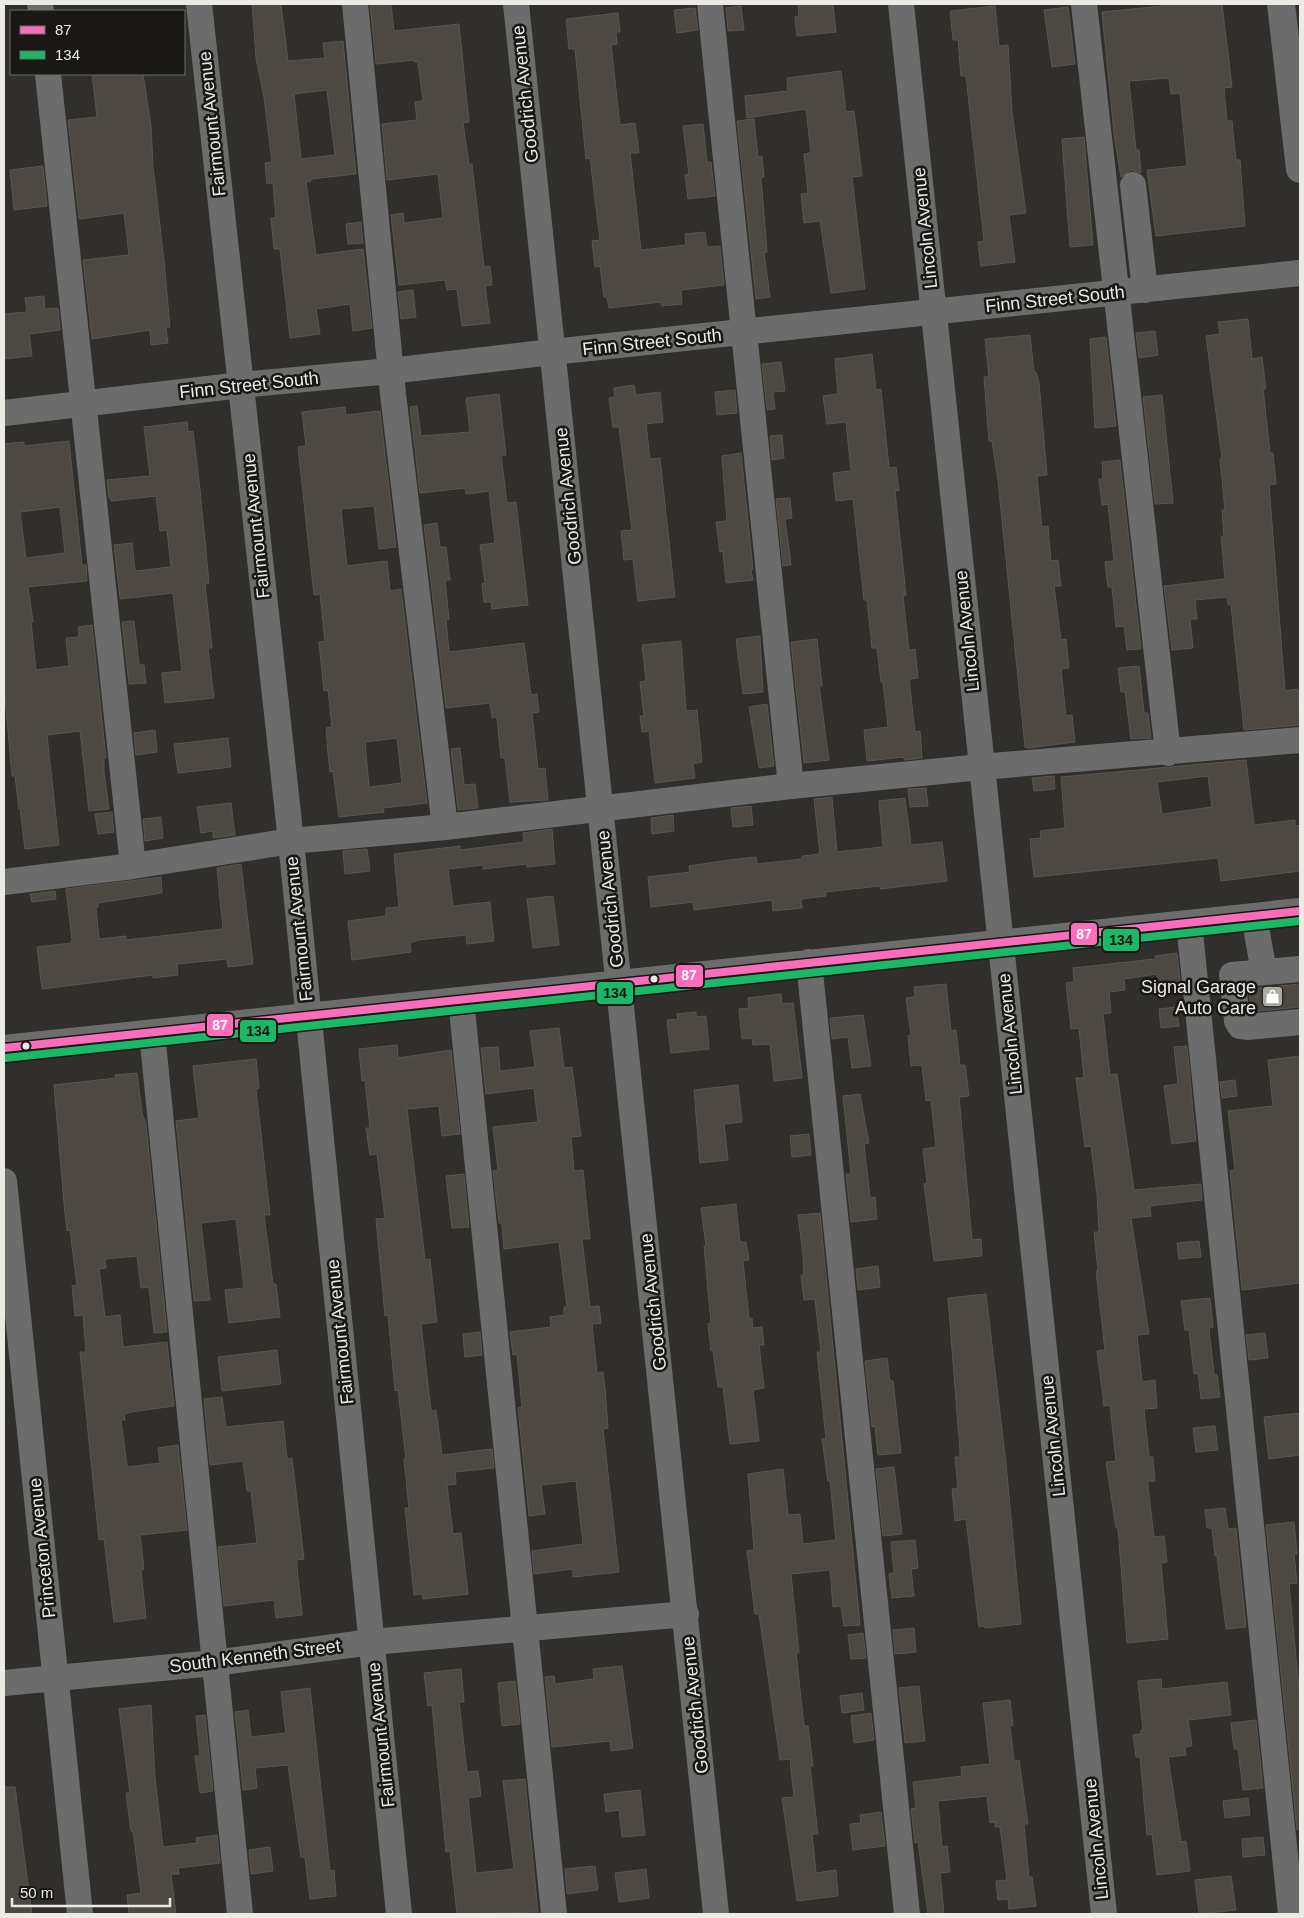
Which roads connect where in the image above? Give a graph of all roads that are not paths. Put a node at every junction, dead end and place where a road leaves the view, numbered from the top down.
1 (199, 4) edge
2 (355, 4) edge
3 (516, 4) edge
4 (710, 4) edge
5 (901, 4) edge
6 (1084, 4) edge
7 (1281, 4) edge
8 (48, 75) edge
9 (1300, 169) edge
10 (1133, 185) dead end
11 (1300, 274) edge
12 (1145, 290) junction
13 (1118, 293) junction
14 (934, 311) junction
15 (745, 333) junction
16 (552, 352) junction
17 (390, 371) junction
18 (241, 385) junction
19 (84, 404) junction
20 (4, 413) edge
21 (1300, 740) edge
22 (1168, 753) junction
23 (981, 767) junction
24 (791, 786) junction
25 (601, 809) junction
26 (444, 827) junction
27 (291, 841) junction
28 (133, 866) junction
29 (4, 882) edge
30 (1300, 911) edge
31 (1254, 916) junction
32 (1188, 923) junction
33 (1000, 942) junction
34 (809, 962) junction
35 (1300, 969) edge
36 (1264, 972) junction
37 (619, 982) junction
38 (461, 1000) junction
39 (308, 1015) junction
40 (1300, 1022) edge
41 (152, 1033) junction
42 (4, 1048) edge
43 (4, 1181) edge
44 (686, 1614) junction
45 (526, 1628) junction
46 (372, 1642) junction
47 (214, 1663) junction
48 (56, 1676) junction
49 (4, 1682) edge
50 (80, 1914) edge
51 (240, 1914) edge
52 (399, 1914) edge
53 (554, 1914) edge
54 (716, 1914) edge
55 (908, 1914) edge
56 (1104, 1914) edge
57 (1291, 1914) edge

1 - 18 street, Fairmount Avenue
2 - 17 street
3 - 16 street, Goodrich Avenue
4 - 15 street
5 - 14 street, Lincoln Avenue
6 - 13 street
7 - 9 main road
8 - 19 street
10 - 12 street
11 - 12 street, Finn Street South
12 - 13 street, Finn Street South
13 - 14 street, Finn Street South
13 - 22 street
14 - 15 street, Finn Street South
14 - 23 street, Lincoln Avenue
15 - 16 street, Finn Street South
15 - 24 street
16 - 17 street, Finn Street South
16 - 25 street, Goodrich Avenue
17 - 18 street, Finn Street South
17 - 26 street
18 - 19 street, Finn Street South
18 - 27 street, Fairmount Avenue
19 - 20 street, Finn Street South
19 - 28 street
21 - 22 street
22 - 23 street
23 - 24 street
23 - 33 street, Lincoln Avenue
24 - 25 street
25 - 26 street
25 - 37 street, Goodrich Avenue
26 - 27 street
27 - 28 street
27 - 39 street, Fairmount Avenue
28 - 29 street
30 - 31 street
31 - 32 street
31 - 36 street
32 - 33 street
32 - 57 street
33 - 34 street
33 - 56 street, Lincoln Avenue
34 - 37 street
34 - 55 street
35 - 36 street
36 - 40 street
37 - 38 street
37 - 44 street, Goodrich Avenue
38 - 39 street
38 - 45 street
39 - 41 street
39 - 46 street, Fairmount Avenue
41 - 42 street
41 - 47 street
43 - 48 street, Princeton Avenue
44 - 45 street, South Kenneth Street
44 - 54 street, Goodrich Avenue
45 - 46 street, South Kenneth Street
45 - 53 street
46 - 47 street, South Kenneth Street
46 - 52 street, Fairmount Avenue
47 - 48 street, South Kenneth Street
47 - 51 street
48 - 49 street, South Kenneth Street
48 - 50 street, Princeton Avenue

